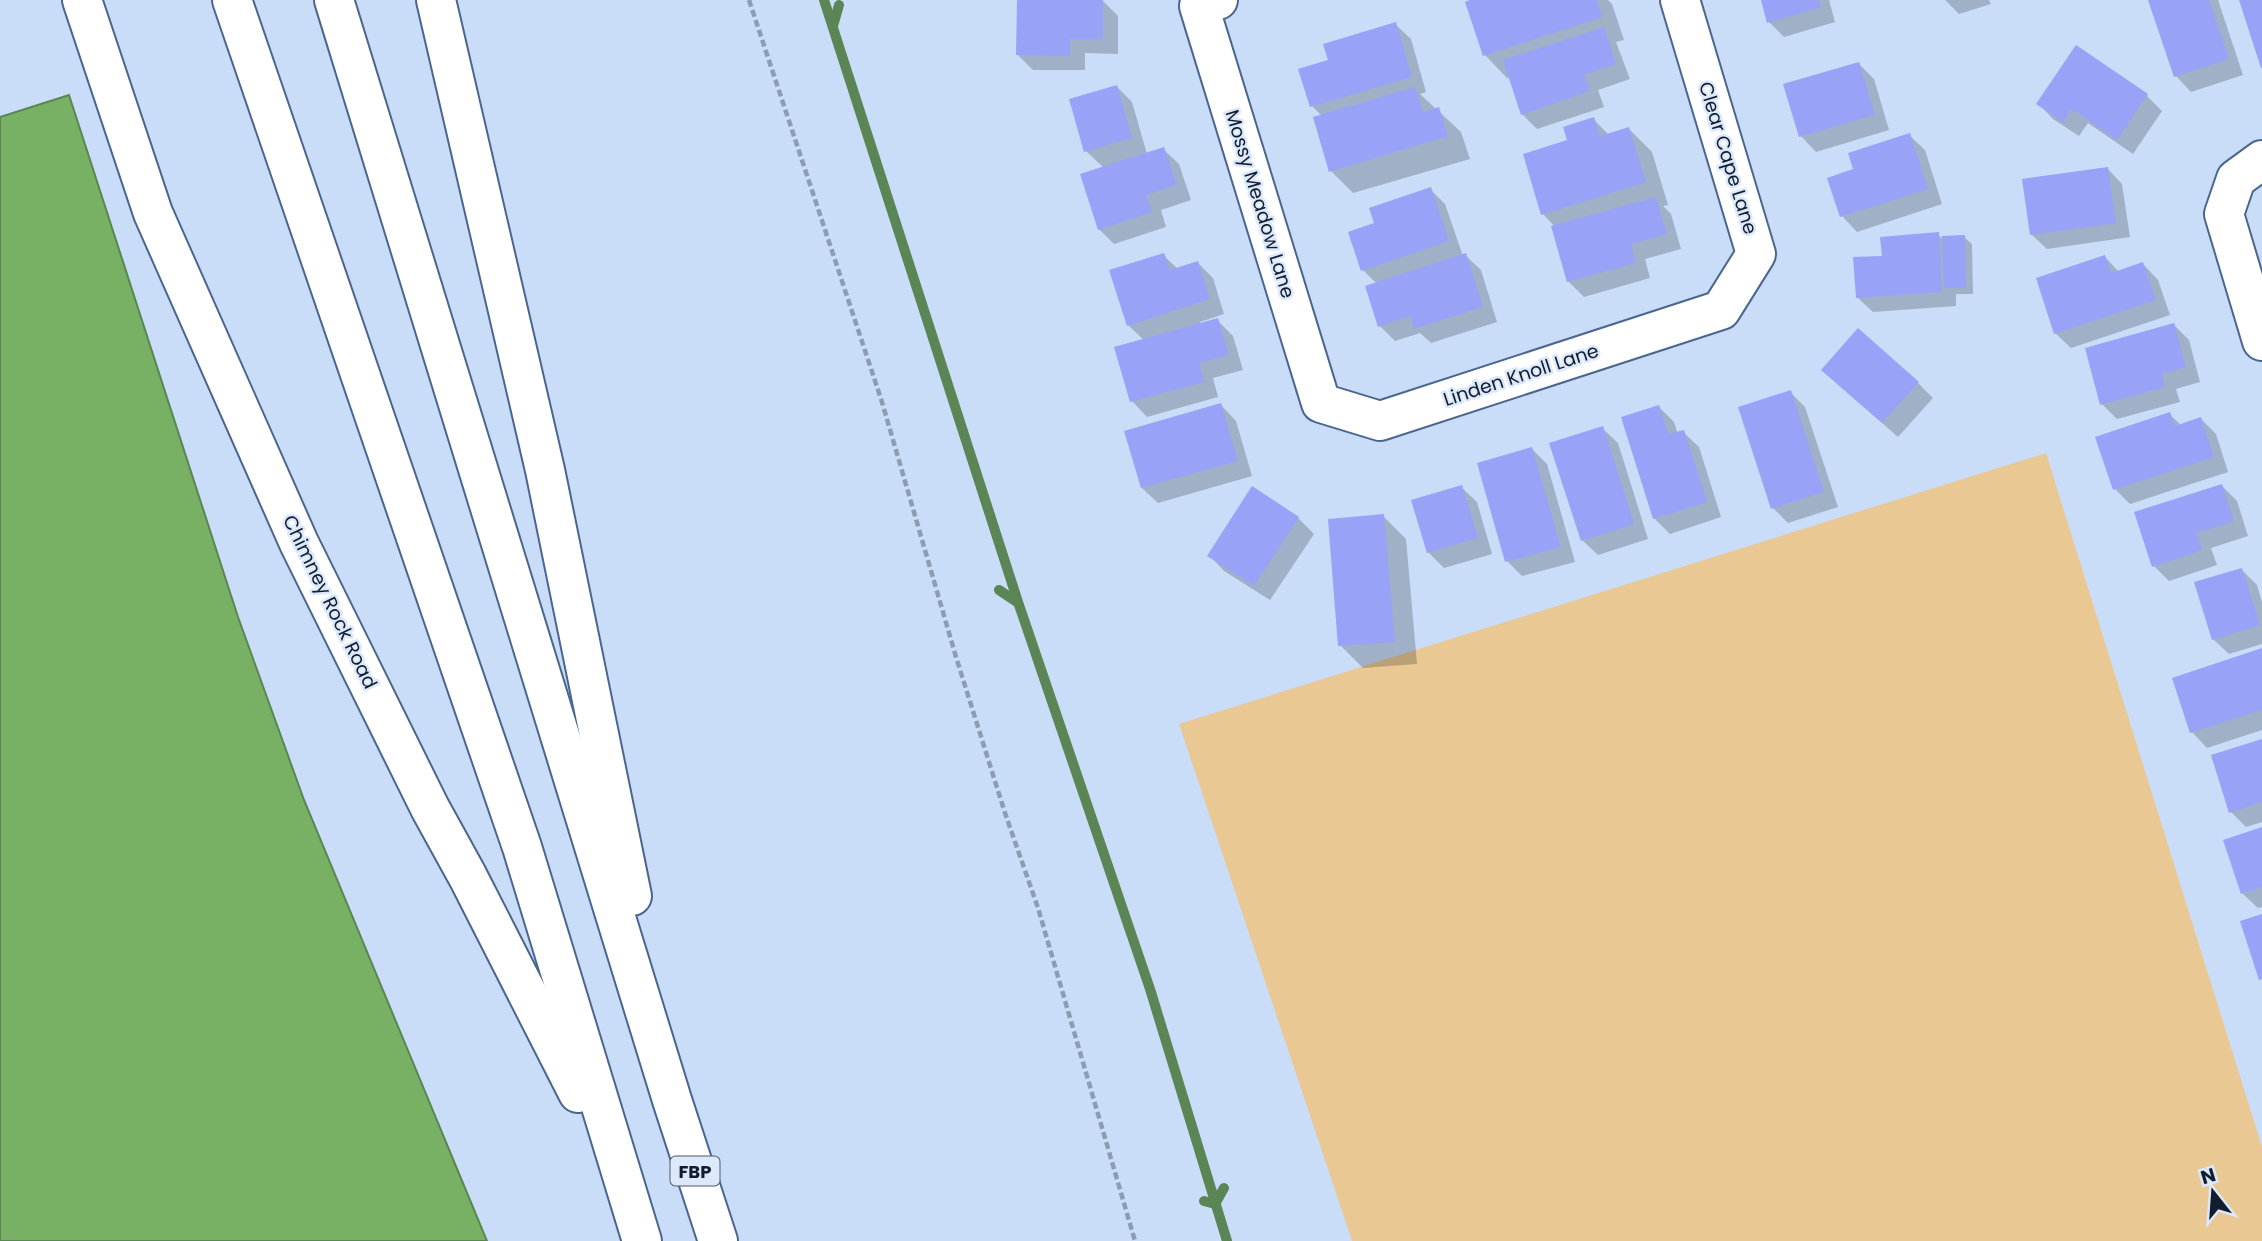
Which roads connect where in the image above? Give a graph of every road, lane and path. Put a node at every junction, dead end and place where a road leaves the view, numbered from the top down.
1 (82, 0) edge
2 (232, 0) edge
3 (334, 0) edge
4 (436, 0) edge
5 (749, 0) edge
6 (1680, 0) edge
7 (1208, 3) edge
8 (2249, 169) edge
9 (1721, 310) joint
10 (2262, 341) edge
11 (1321, 403) joint
12 (673, 1100) junction
13 (624, 1184) junction
14 (642, 1241) edge
15 (718, 1241) edge
16 (1135, 1241) edge

1 - 13 main road, Chimney Rock Road
2 - 13 main road
3 - 12 main road
4 - 12 main road
5 - 16 path
6 - 9 main road, Clear Cape Lane
7 - 11 main road, Mossy Meadow Lane
8 - 10 main road
9 - 11 main road, Linden Knoll Lane
12 - 15 main road, FBP
13 - 14 main road

